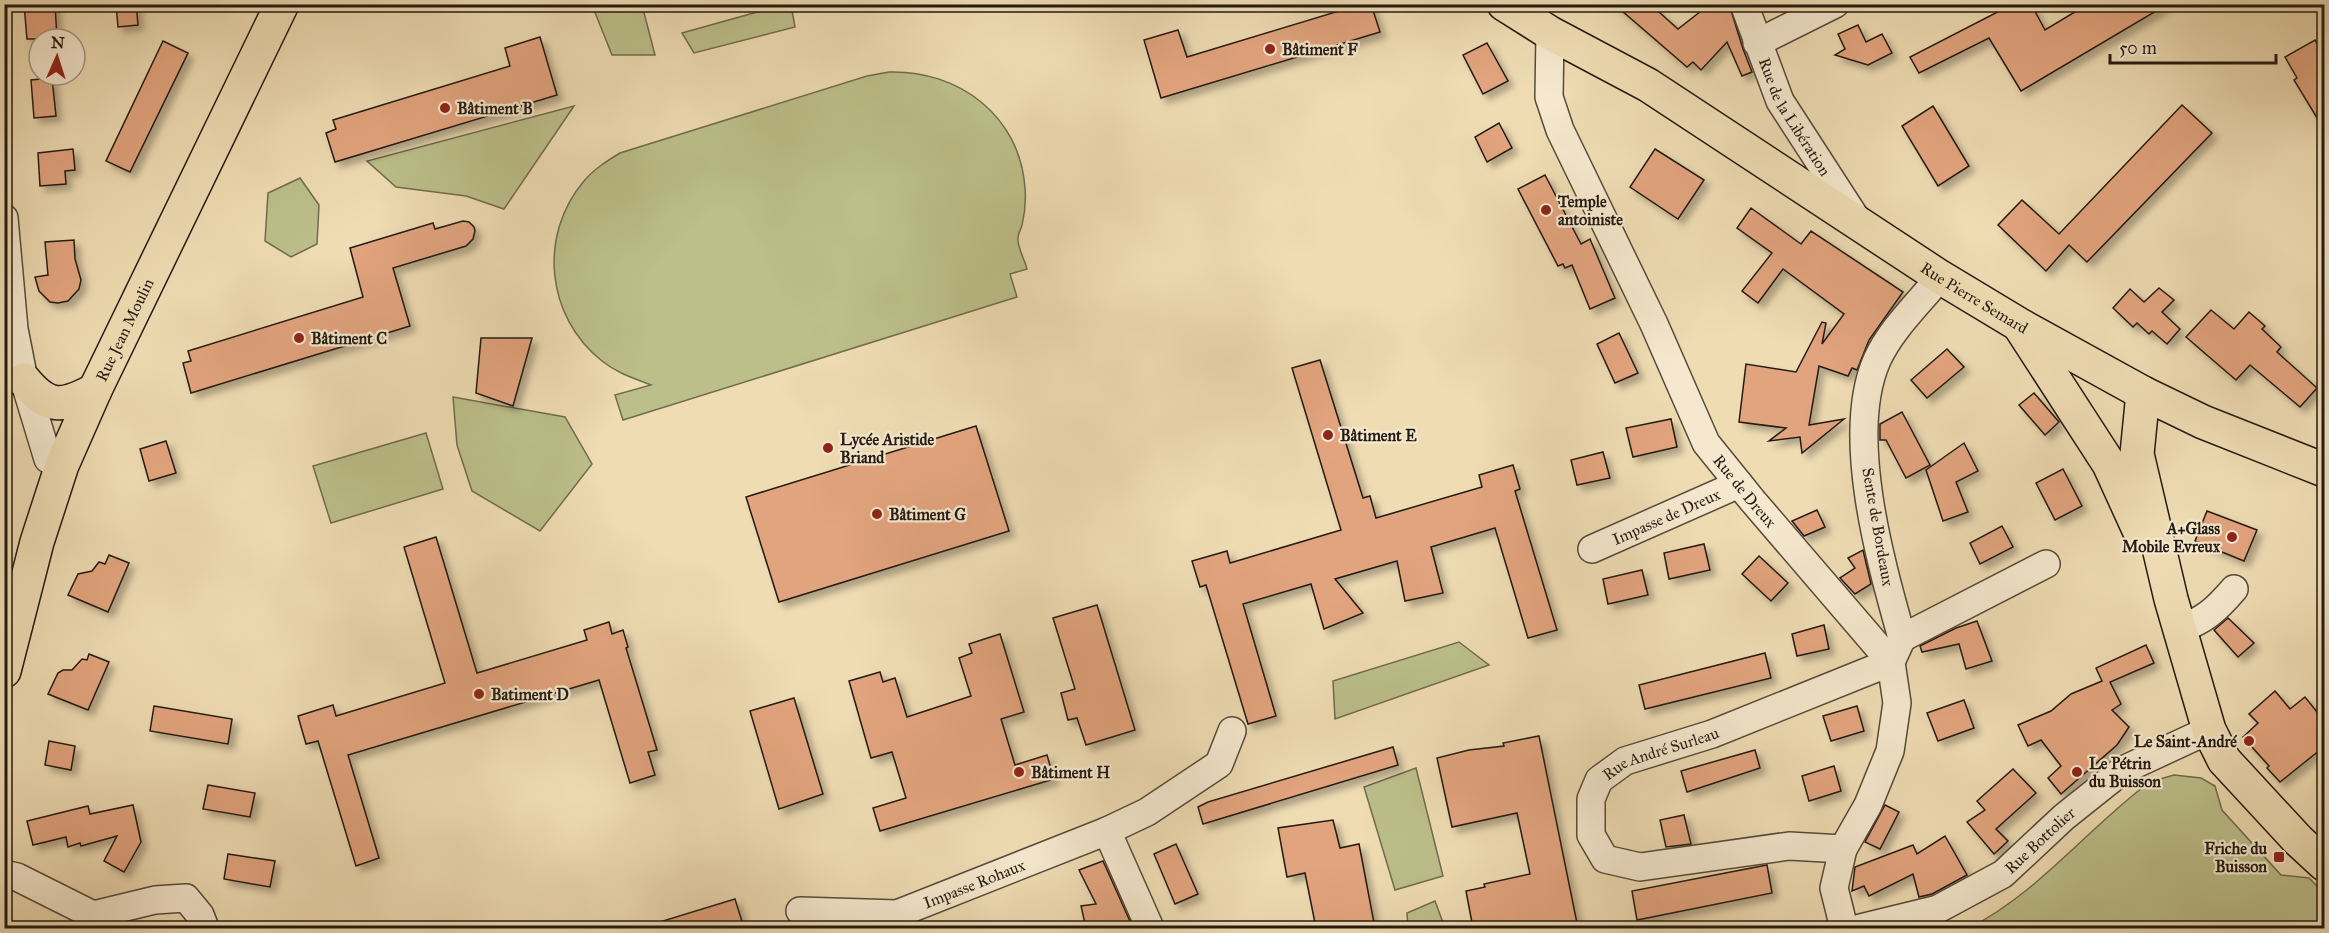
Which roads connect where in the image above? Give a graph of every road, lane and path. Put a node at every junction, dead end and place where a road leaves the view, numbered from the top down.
1 (1504, 4) edge
2 (1744, 4) edge
3 (1835, 4) edge
4 (278, 6) edge
5 (1546, 19) edge
6 (1757, 43) junction
7 (4, 218) edge
8 (1859, 222) junction
9 (1940, 277) junction
10 (2018, 324) junction
11 (24, 380) junction
12 (95, 390) junction
13 (2143, 393) junction
14 (62, 465) junction
15 (2325, 470) edge
16 (1739, 484) junction
17 (1592, 549) dead end
18 (2046, 564) dead end
19 (2235, 589) dead end
20 (2175, 614) junction
21 (1897, 650) junction
22 (4, 671) edge
23 (2209, 730) junction
24 (1232, 731) dead end
25 (1107, 831) junction
26 (1843, 849) junction
27 (2325, 864) edge
28 (4, 874) edge
29 (800, 911) dead end
30 (205, 928) edge
31 (1150, 928) edge
32 (1844, 928) edge
33 (1860, 928) edge

1 - 5 main road, Rue Pierre Semard
2 - 6 street, Rue de la Libération
3 - 6 street
4 - 12 main road, Rue Jean Moulin
5 - 8 main road, Rue Pierre Semard
5 - 16 street, Rue de Dreux
6 - 8 street, Rue de la Libération
7 - 11 street
8 - 9 main road, Rue Pierre Semard
9 - 10 main road, Rue Pierre Semard
9 - 21 street, Sente de Bordeaux
10 - 13 main road, Rue Pierre Semard
10 - 20 main road
11 - 12 main road
11 - 14 street
12 - 14 main road, Rue Jean Moulin
13 - 15 main road, Rue Pierre Semard
13 - 20 main road
14 - 22 main road, Rue Jean Moulin
16 - 17 street, Impasse de Dreux
16 - 21 street, Rue de Dreux
18 - 21 street
19 - 20 street
20 - 23 main road
21 - 26 street
21 - 26 street, Rue André Surleau
23 - 27 main road
23 - 33 street, Rue Bottolier
24 - 25 street, Impasse Rohaux
25 - 29 street, Impasse Rohaux
25 - 31 street
26 - 32 street
28 - 30 street

